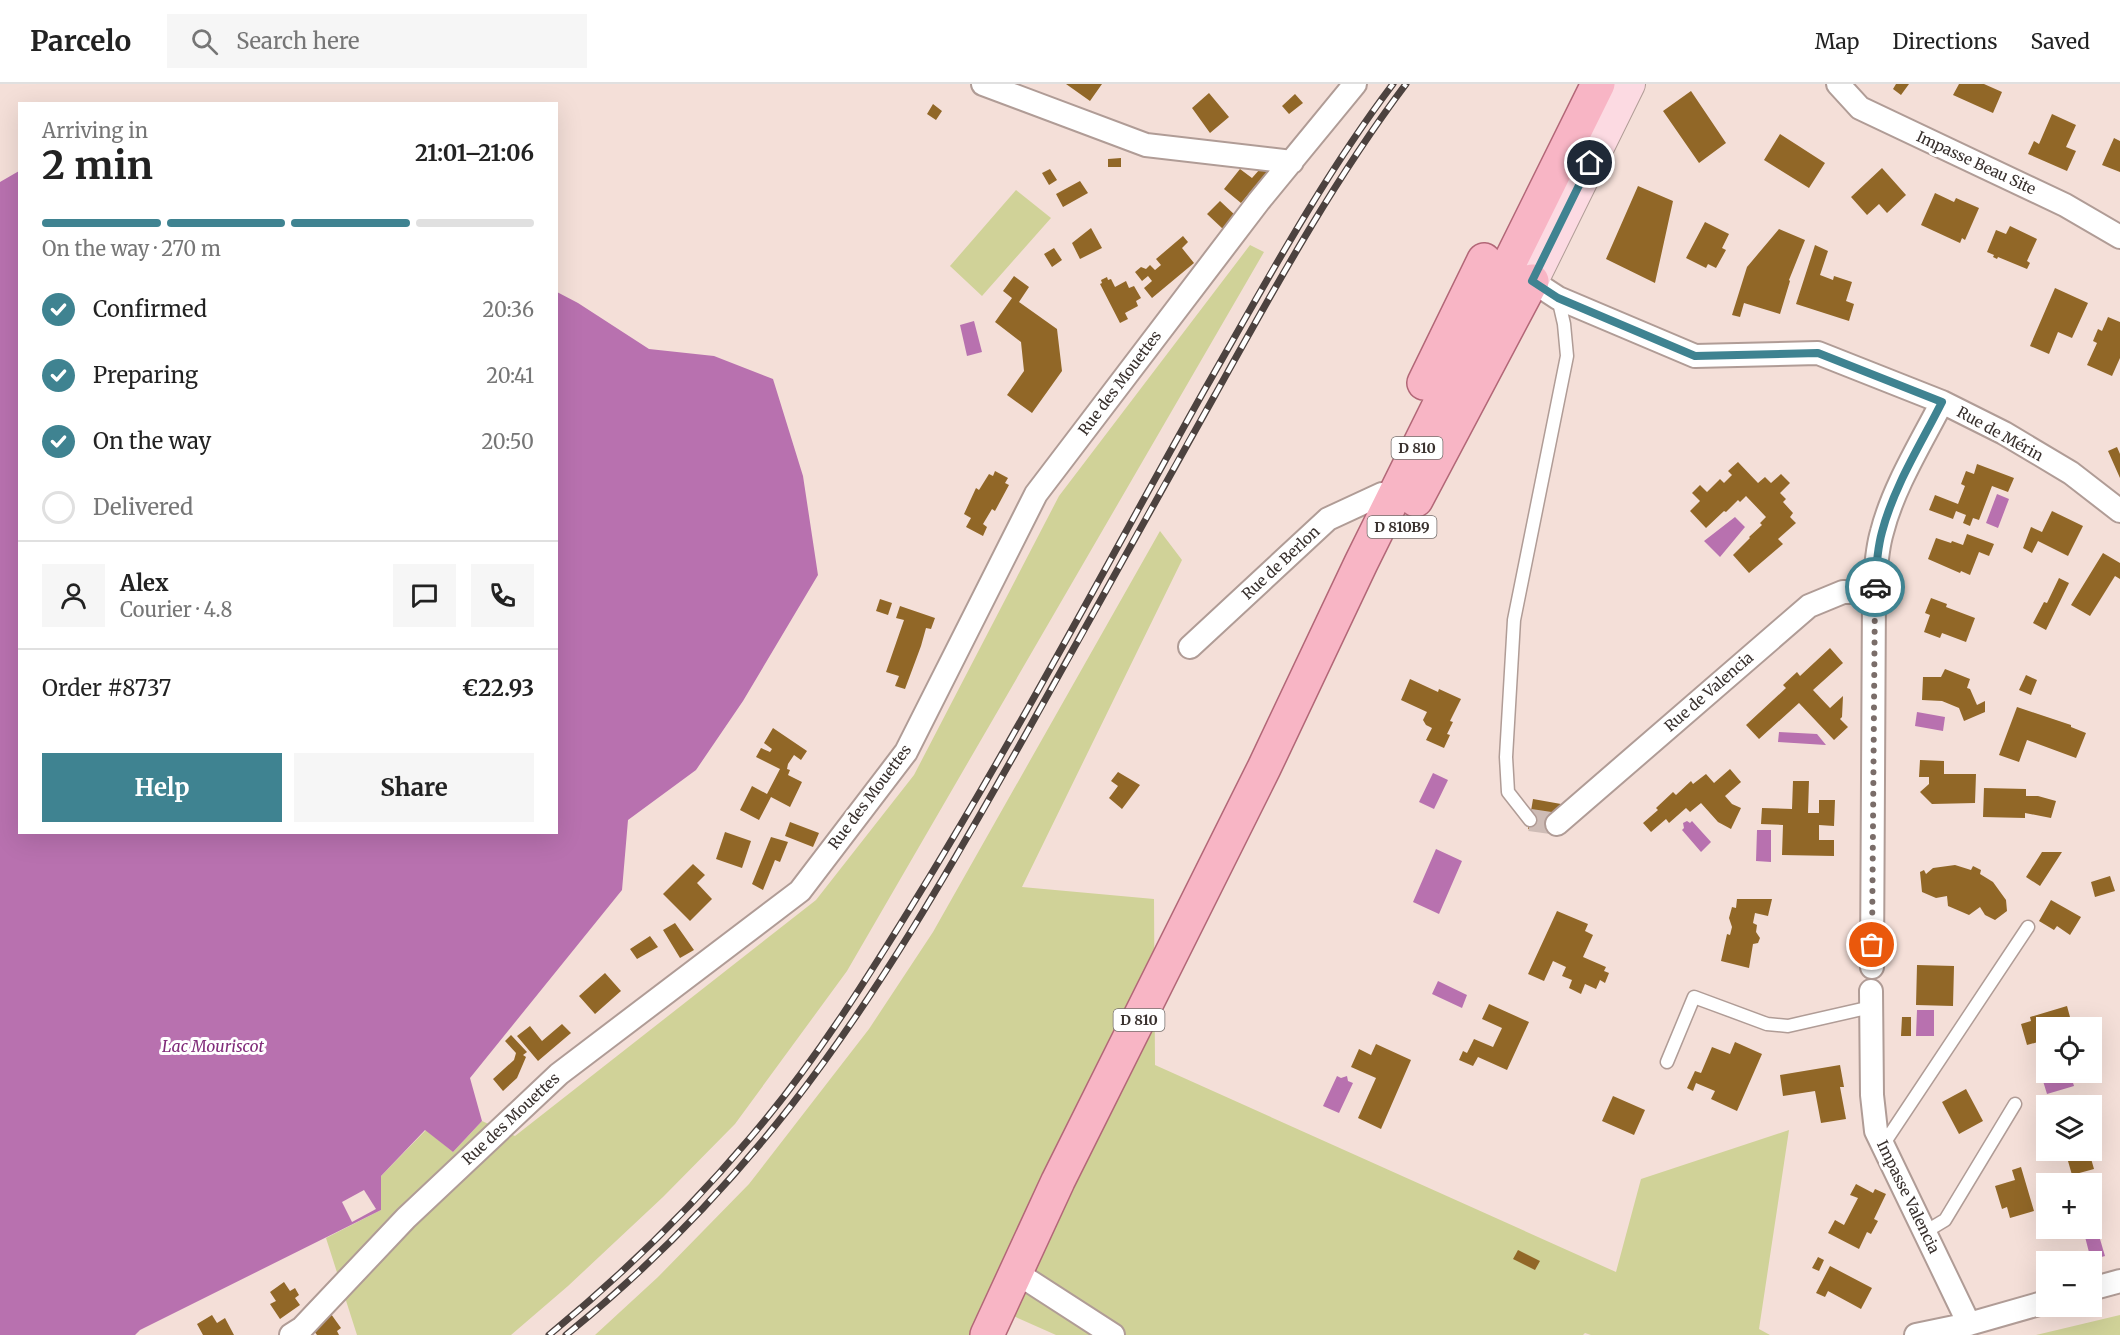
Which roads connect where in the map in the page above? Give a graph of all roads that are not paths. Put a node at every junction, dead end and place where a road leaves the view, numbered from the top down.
1 (1355, 84) edge
2 (1573, 84) edge
3 (1598, 84) edge
4 (1629, 84) edge
5 (1838, 84) edge
6 (987, 85) edge
7 (1292, 162) junction
8 (2120, 237) edge
9 (1545, 290) junction
10 (1942, 402) junction
11 (1382, 494) junction
12 (2120, 511) edge
13 (1361, 563) junction
14 (1875, 592) junction
15 (1190, 647) dead end
16 (1264, 768) junction
17 (1530, 820) tunnel mouth
18 (1557, 824) dead end
19 (2028, 927) dead end
20 (1872, 967) dead end
21 (1871, 999) joint
22 (1667, 1062) dead end
23 (2015, 1104) dead end
24 (1883, 1145) junction
25 (1925, 1232) junction
26 (1017, 1273) junction
27 (2120, 1281) edge
28 (2102, 1286) edge
29 (2036, 1305) edge
30 (1969, 1324) junction
31 (291, 1335) edge
32 (987, 1335) edge
33 (1113, 1335) edge
34 (1916, 1335) edge

1 - 7 street, Rue des Mouettes
2 - 11 main road
3 - 13 main road, D 810
4 - 9 main road, D 810B9
5 - 8 street, Impasse Beau Site
6 - 7 street
7 - 31 street, Rue des Mouettes
9 - 10 street, Rue de Mérin
9 - 16 main road, D 810B9
9 - 17 lane
10 - 12 street, Rue de Mérin
10 - 14 street
11 - 13 main road
11 - 15 street, Rue de Berlon
13 - 16 main road, D 810
14 - 18 street, Rue de Valencia
14 - 20 street
16 - 26 main road, D 810
19 - 24 lane
21 - 22 lane
21 - 24 street, Impasse Valencia
23 - 25 lane
24 - 25 street, Impasse Valencia
25 - 30 street, Impasse Valencia
26 - 32 main road, D 810
26 - 33 street
27 - 28 street
29 - 30 street
30 - 34 street

